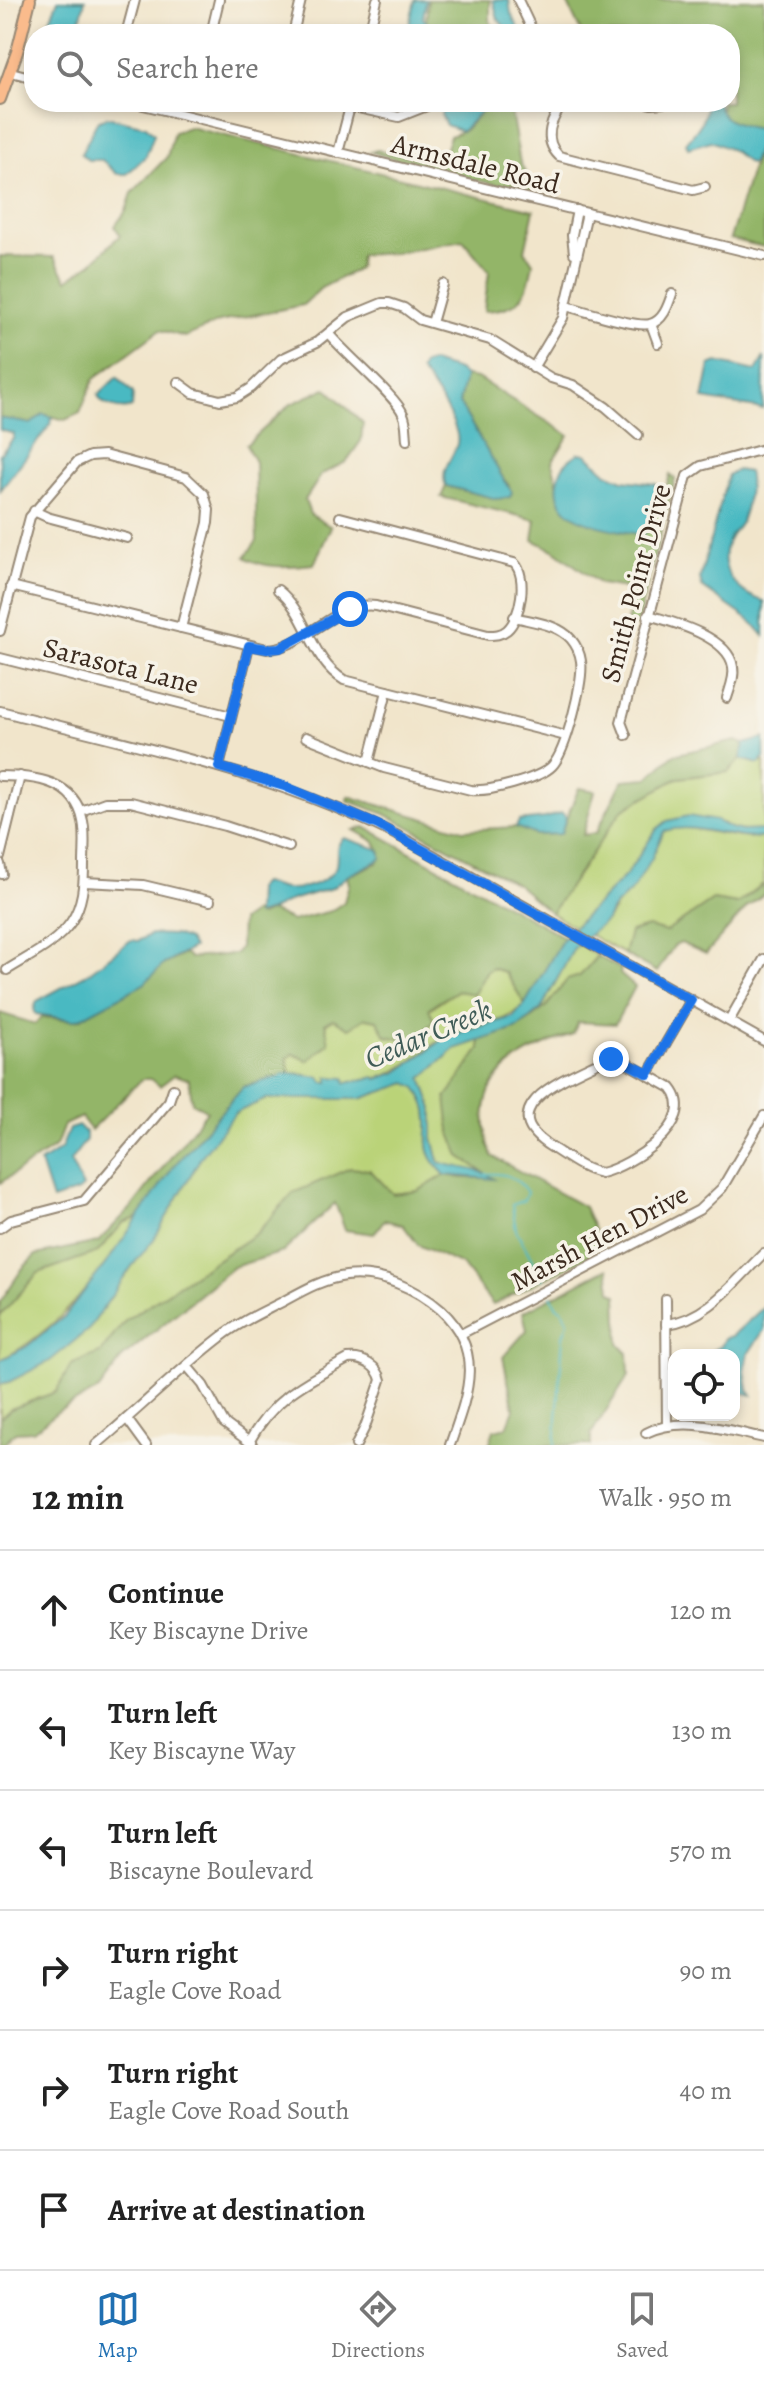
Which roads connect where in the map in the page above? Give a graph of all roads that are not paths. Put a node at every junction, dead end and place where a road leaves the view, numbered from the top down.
1 (30, 0) edge
2 (135, 0) edge
3 (219, 0) edge
4 (301, 0) edge
5 (377, 0) edge
6 (518, 0) edge
7 (129, 24) edge
8 (213, 24) edge
9 (295, 24) edge
10 (371, 24) edge
11 (529, 24) edge
12 (11, 72) junction
13 (24, 75) edge
14 (0, 99) edge
15 (172, 112) edge
16 (349, 112) edge
17 (381, 112) edge
18 (412, 112) edge
19 (558, 112) edge
20 (338, 153) junction
21 (705, 187) dead end
22 (582, 211) junction
23 (764, 256) edge
24 (443, 284) dead end
25 (672, 294) dead end
26 (566, 306) junction
27 (432, 323) junction
28 (651, 324) junction
29 (329, 334) junction
30 (658, 343) dead end
31 (533, 368) junction
32 (178, 382) dead end
33 (638, 435) dead end
34 (407, 440) dead end
35 (764, 449) edge
36 (34, 511) junction
37 (340, 517) dead end
38 (127, 538) dead end
39 (11, 586) junction
40 (278, 590) dead end
41 (648, 615) junction
42 (514, 617) junction
43 (181, 628) junction
44 (0, 631) edge
45 (308, 633) junction
46 (249, 646) junction
47 (0, 658) edge
48 (387, 691) junction
49 (727, 698) dead end
50 (0, 711) edge
51 (231, 716) junction
52 (626, 735) dead end
53 (566, 736) junction
54 (306, 737) dead end
55 (369, 762) junction
56 (219, 767) junction
57 (0, 776) edge
58 (20, 776) junction
59 (81, 811) junction
60 (289, 847) dead end
61 (0, 857) edge
62 (84, 882) junction
63 (210, 901) dead end
64 (764, 959) edge
65 (7, 970) dead end
66 (691, 1000) junction
67 (729, 1021) junction
68 (764, 1041) edge
69 (648, 1074) junction
70 (173, 1089) dead end
71 (764, 1116) edge
72 (0, 1228) edge
73 (764, 1253) edge
74 (666, 1299) dead end
75 (666, 1324) junction
76 (461, 1334) junction
77 (187, 1366) junction
78 (127, 1419) junction
79 (667, 1426) junction
80 (646, 1433) dead end
81 (764, 1438) edge
82 (251, 1444) edge
83 (96, 1445) edge
84 (146, 1445) edge
85 (356, 1445) edge
86 (450, 1445) edge

1 - 12 main road
2 - 7 street
3 - 8 street
4 - 9 street
5 - 10 street
6 - 11 street
12 - 13 street
12 - 14 main road
15 - 20 street, Armsdale Road
16 - 20 street
17 - 18 street
19 - 21 street
20 - 22 street, Armsdale Road
22 - 23 street, Armsdale Road
22 - 26 street
24 - 27 street
25 - 28 street
26 - 28 street
26 - 31 street
27 - 29 street
27 - 31 street
28 - 30 street
29 - 32 street
29 - 34 street
31 - 33 street
35 - 41 street, Smith Point Drive
36 - 38 street
36 - 39 street
36 - 43 street
37 - 42 street
39 - 43 street
39 - 44 street
40 - 45 street
41 - 49 street
41 - 52 street, Smith Point Drive
42 - 45 street
42 - 53 street
43 - 46 street
45 - 46 street
45 - 48 street
46 - 51 street
47 - 51 street, Sarasota Lane
48 - 53 street
48 - 55 street
50 - 56 street
51 - 56 street
53 - 55 street
54 - 55 street
56 - 66 street
57 - 58 street
58 - 59 street
58 - 61 street
59 - 60 street
59 - 62 street
62 - 63 street
62 - 65 street
64 - 67 street
66 - 67 street
66 - 69 street
67 - 68 street
69 - 69 street
70 - 72 street
71 - 76 street, Marsh Hen Drive
73 - 75 street
74 - 75 street
75 - 79 street
76 - 77 street
76 - 86 street
77 - 78 street
77 - 82 street
78 - 83 street
78 - 84 street
79 - 80 street
79 - 81 street
82 - 85 street

